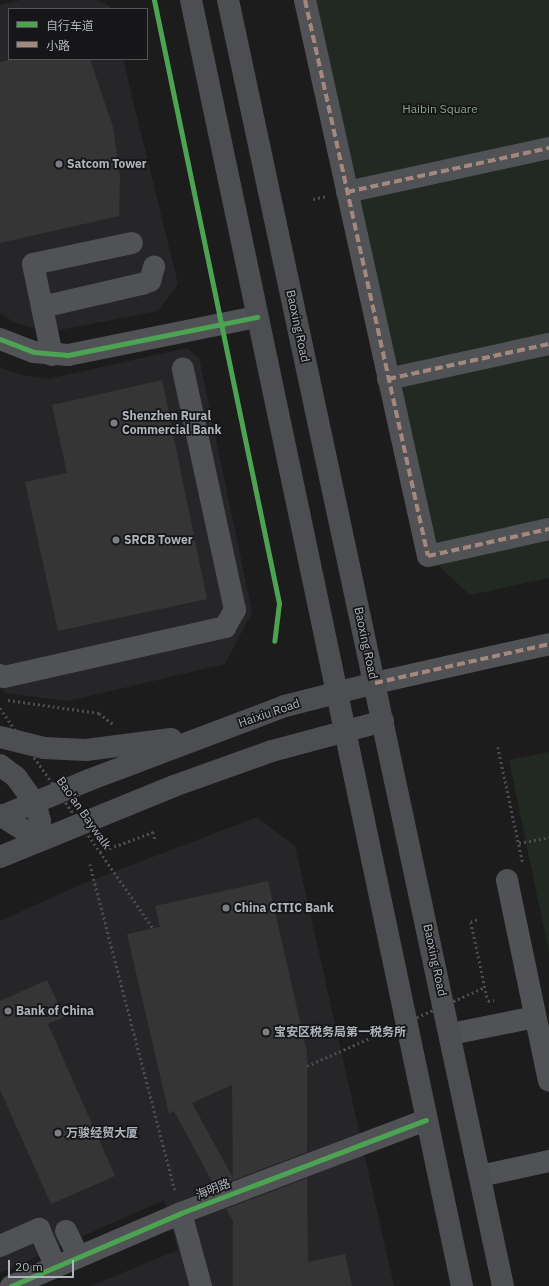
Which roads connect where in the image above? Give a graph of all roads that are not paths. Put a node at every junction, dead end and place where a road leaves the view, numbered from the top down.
1 (191, 0) edge
2 (228, 0) edge
3 (305, 0) edge
4 (549, 148) edge
5 (347, 192) junction
6 (132, 243) dead end
7 (154, 268) dead end
8 (42, 307) junction
9 (257, 316) junction
10 (0, 339) edge
11 (549, 344) edge
12 (52, 355) junction
13 (183, 369) dead end
14 (388, 379) junction
15 (549, 530) edge
16 (549, 644) edge
17 (0, 675) edge
18 (375, 683) junction
19 (336, 692) junction
20 (383, 721) junction
21 (344, 730) junction
22 (218, 732) junction
23 (0, 736) edge
24 (0, 765) edge
25 (35, 803) junction
26 (1, 816) edge
27 (39, 840) junction
28 (0, 857) edge
29 (507, 880) dead end
30 (535, 1016) junction
31 (450, 1034) junction
32 (549, 1081) edge
33 (426, 1120) junction
34 (549, 1161) edge
35 (480, 1176) junction
36 (182, 1212) junction
37 (66, 1231) dead end
38 (0, 1246) edge
39 (78, 1256) junction
40 (55, 1265) junction
41 (11, 1286) edge
42 (201, 1286) edge
43 (462, 1286) edge
44 (504, 1286) edge

1 - 9 main road
2 - 18 main road, Baoxing Road
3 - 5 street
4 - 5 street
5 - 14 street
6 - 8 street
7 - 8 street
8 - 12 street
9 - 12 street
9 - 19 main road
10 - 12 street
11 - 14 street
13 - 17 street
14 - 15 street
16 - 18 street, Haixiu Road
18 - 19 main road, Haixiu Road
18 - 20 main road, Baoxing Road
19 - 21 main road
19 - 22 main road, Haixiu Road
20 - 21 main road
20 - 31 main road, Baoxing Road
21 - 27 main road
21 - 33 main road
22 - 23 main road
22 - 25 main road, Haixiu Road
24 - 25 main road
25 - 26 main road, Haixiu Road
25 - 27 main road
26 - 27 main road
27 - 28 main road
29 - 30 street
30 - 31 street
30 - 32 street
31 - 35 main road, Baoxing Road
33 - 36 street, 海明路
33 - 43 main road
34 - 35 street
35 - 44 main road, Baoxing Road
36 - 39 street, 海明路
36 - 42 street
37 - 39 street
38 - 40 street
39 - 40 street, 海明路
40 - 41 street, 海明路

